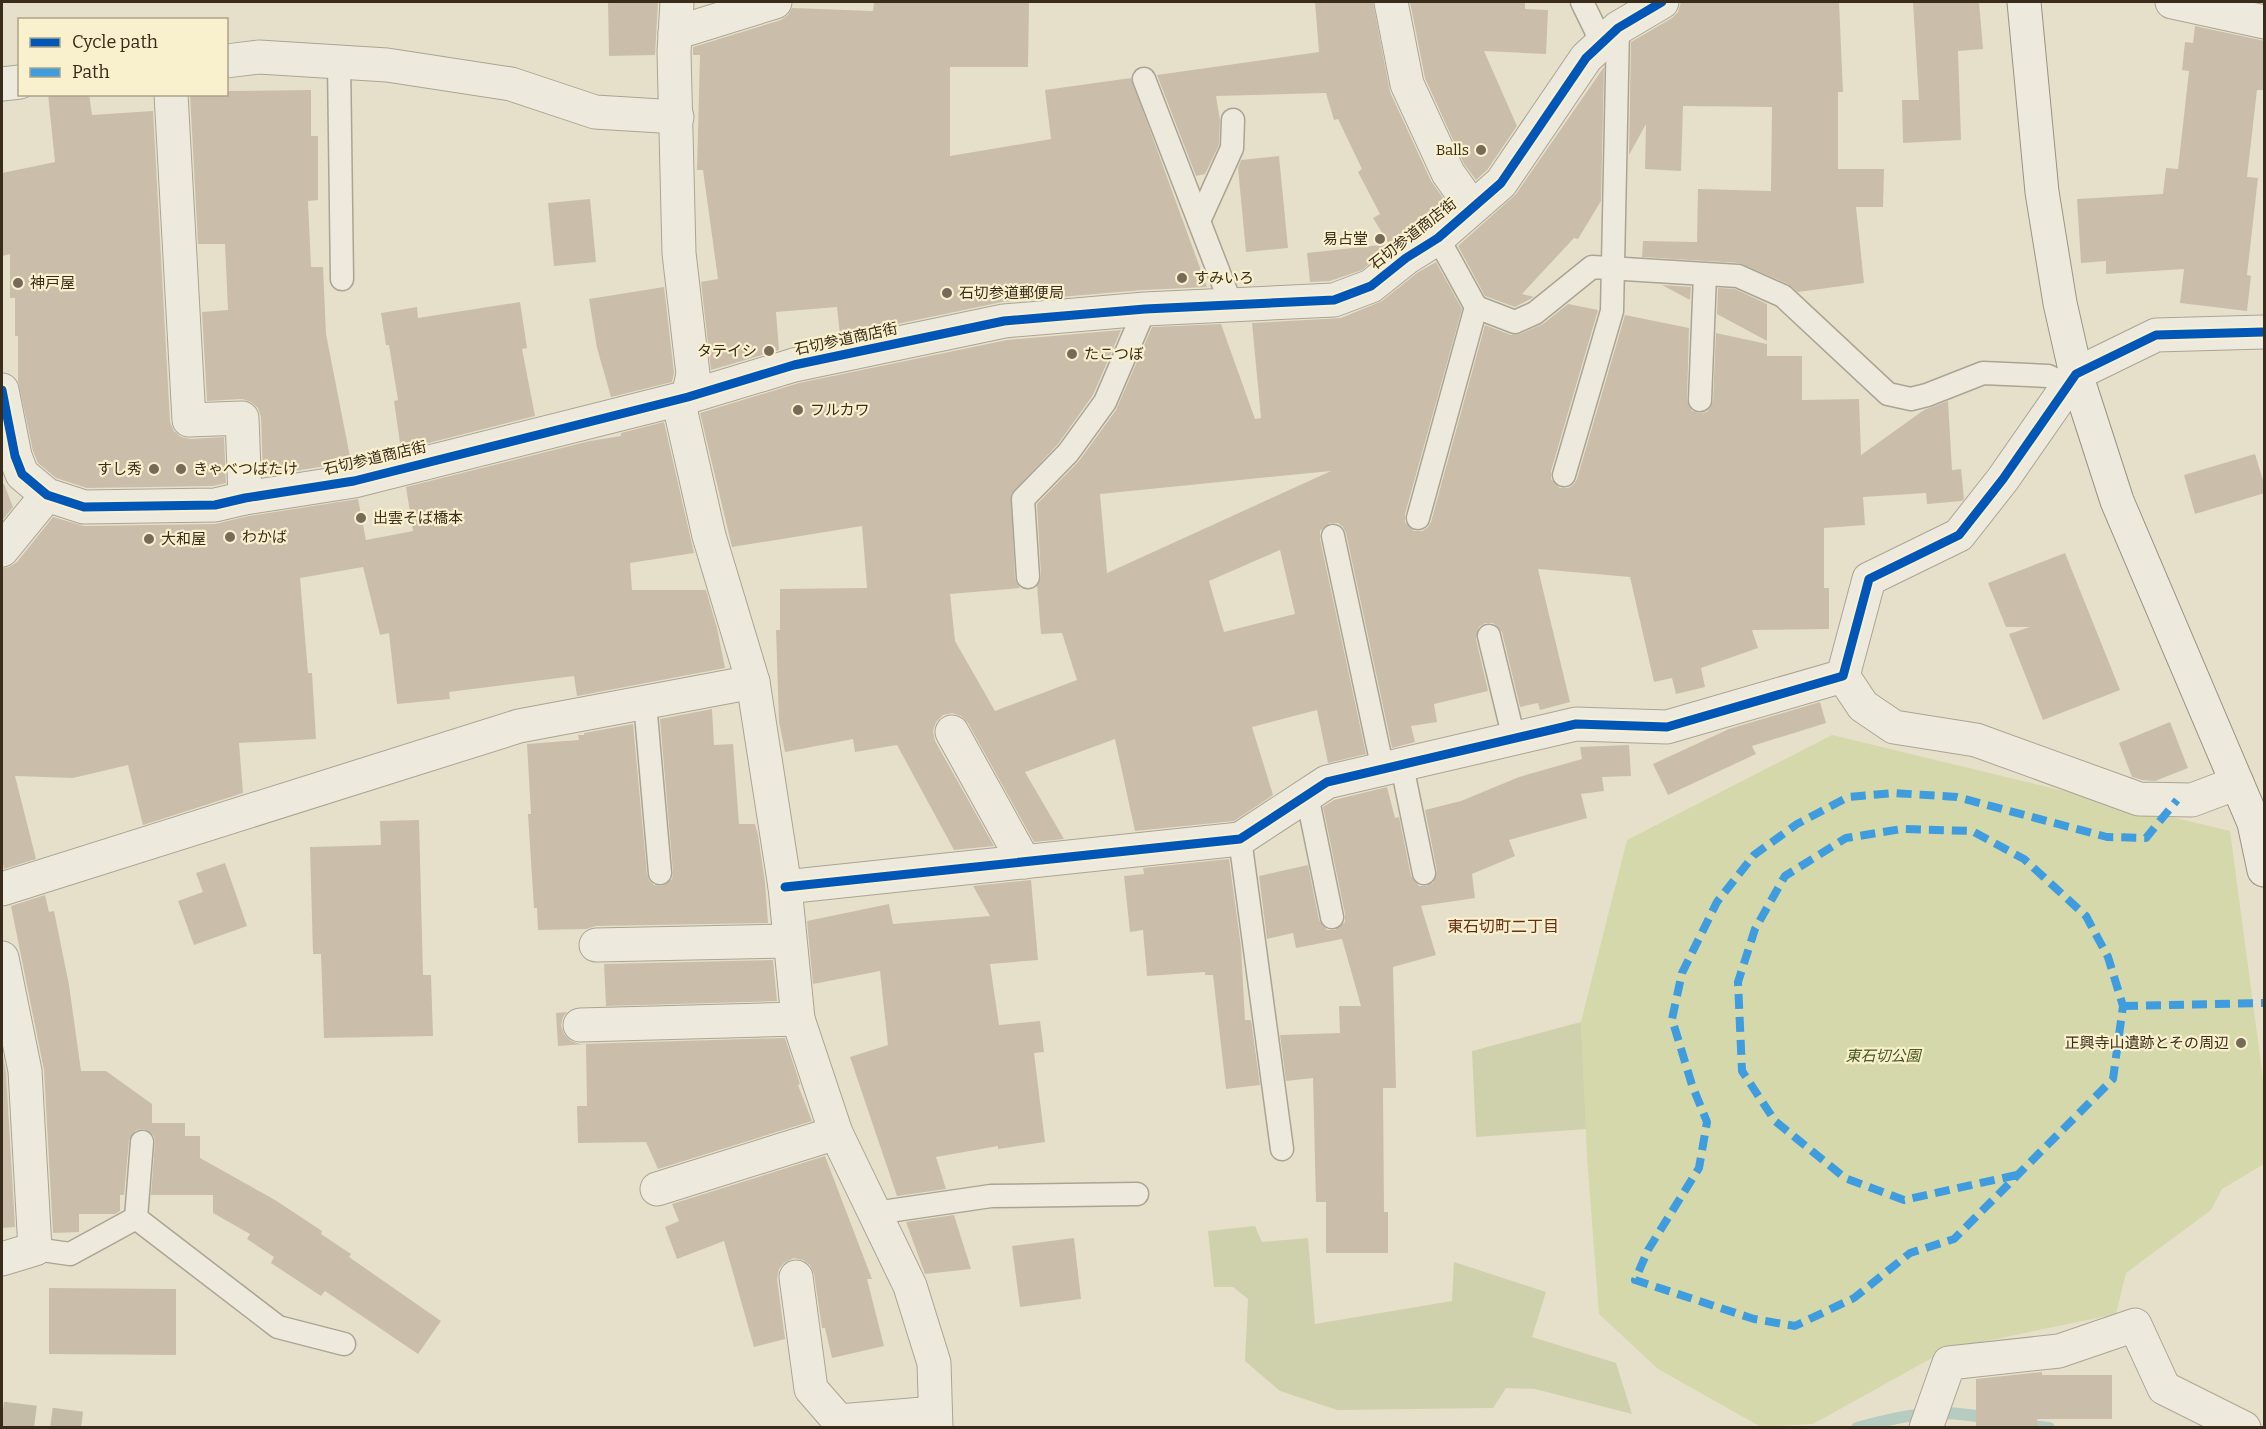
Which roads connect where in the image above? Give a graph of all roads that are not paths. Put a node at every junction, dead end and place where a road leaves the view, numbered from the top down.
1 (677, 2) edge
2 (775, 2) edge
3 (1391, 2) edge
4 (1582, 2) edge
5 (1662, 2) edge
6 (2024, 2) edge
7 (2172, 2) edge
8 (2265, 22) edge
9 (675, 33) junction
10 (1610, 35) junction
11 (228, 61) edge
12 (339, 62) junction
13 (1144, 79) dead end
14 (18, 82) edge
15 (2, 84) edge
16 (171, 96) edge
17 (677, 117) junction
18 (1233, 120) dead end
19 (1472, 207) junction
20 (1199, 221) junction
21 (1438, 238) junction
22 (1613, 269) junction
23 (1705, 275) junction
24 (342, 279) dead end
25 (1231, 304) junction
26 (1476, 308) junction
27 (1145, 309) junction
28 (2265, 332) edge
29 (2072, 380) junction
30 (2, 390) edge
31 (688, 397) junction
32 (1700, 400) dead end
33 (1564, 475) dead end
34 (47, 495) junction
35 (245, 498) junction
36 (1418, 518) dead end
37 (1333, 536) dead end
38 (2, 550) edge
39 (1028, 577) dead end
40 (1489, 636) dead end
41 (1843, 676) junction
42 (753, 682) junction
43 (645, 702) junction
44 (952, 732) dead end
45 (1514, 739) junction
46 (1392, 768) junction
47 (2237, 783) junction
48 (1307, 795) junction
49 (1240, 839) junction
50 (2263, 852) edge
51 (1024, 862) junction
52 (660, 873) dead end
53 (1424, 873) dead end
54 (785, 887) junction
55 (2, 889) edge
56 (1332, 917) dead end
57 (789, 941) junction
58 (596, 945) dead end
59 (2, 958) edge
60 (798, 1018) junction
61 (580, 1025) dead end
62 (836, 1133) junction
63 (142, 1142) dead end
64 (1282, 1149) dead end
65 (657, 1189) dead end
66 (1137, 1194) dead end
67 (875, 1213) junction
68 (136, 1218) junction
69 (34, 1249) junction
70 (2, 1259) edge
71 (796, 1277) dead end
72 (344, 1344) dead end
73 (935, 1420) edge
74 (1926, 1428) edge
75 (2244, 1428) edge

1 - 9 street
2 - 9 street
3 - 19 street
4 - 10 lane
5 - 10 street, 石切参道商店街
6 - 29 street
7 - 8 street
9 - 17 street
10 - 19 street, 石切参道商店街
10 - 22 lane
11 - 12 street
12 - 17 street
12 - 24 lane
13 - 20 lane
14 - 15 street
16 - 35 street
17 - 31 street
18 - 20 lane
19 - 21 street, 石切参道商店街
20 - 25 lane
21 - 25 street, 石切参道商店街
21 - 26 lane
22 - 23 lane
22 - 26 lane
22 - 33 lane
23 - 29 lane
23 - 32 lane
25 - 27 street, 石切参道商店街
26 - 36 lane
27 - 31 street, 石切参道商店街
27 - 39 lane
28 - 29 street
29 - 41 street
29 - 47 street
30 - 34 street, 石切参道商店街
31 - 35 street, 石切参道商店街
31 - 42 street
34 - 35 street, 石切参道商店街
34 - 38 street
37 - 46 lane
40 - 45 lane
41 - 45 street
41 - 47 street
42 - 43 street
42 - 54 street
43 - 52 lane
43 - 55 street
44 - 51 street
45 - 46 street
46 - 48 street
46 - 53 lane
47 - 50 street
48 - 49 street
48 - 56 lane
49 - 51 street
49 - 64 lane
51 - 54 street
54 - 57 street
57 - 58 street
57 - 60 street
59 - 69 street
60 - 61 street
60 - 62 street
62 - 65 street
62 - 67 street
63 - 68 lane
66 - 67 lane
67 - 73 street
68 - 69 lane
68 - 72 lane
69 - 70 street
71 - 73 street
74 - 75 street

